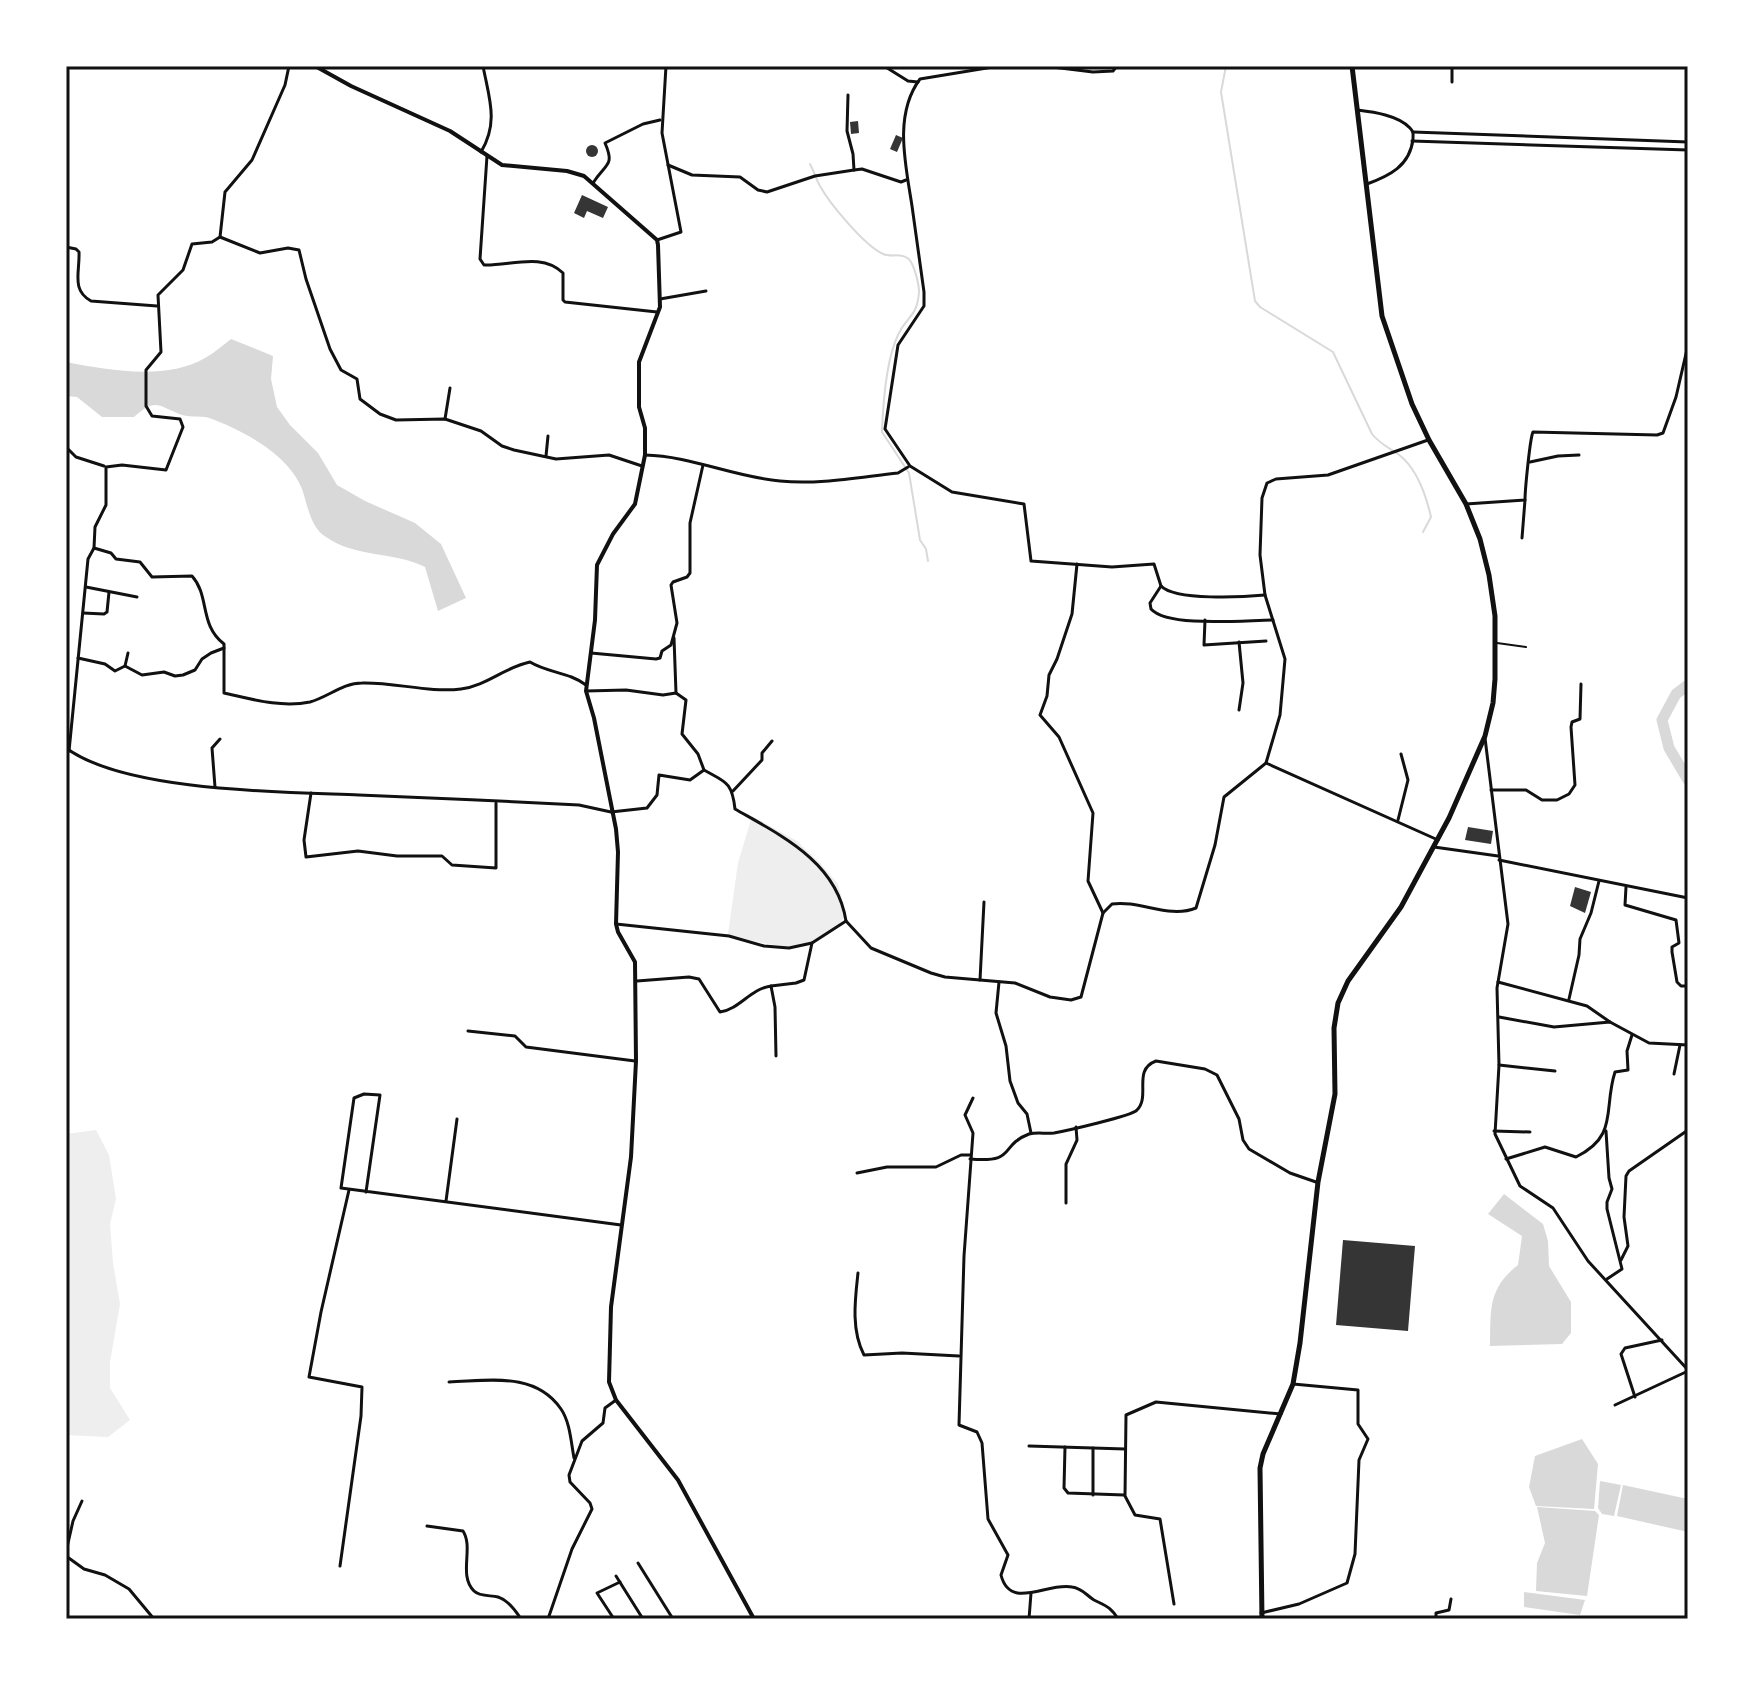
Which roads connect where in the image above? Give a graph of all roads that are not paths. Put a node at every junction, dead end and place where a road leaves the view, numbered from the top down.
1 (289, 66) edge
2 (315, 66) edge
3 (483, 66) edge
4 (666, 66) edge
5 (884, 66) edge
6 (999, 66) edge
7 (1044, 66) edge
8 (1117, 66) edge
9 (1352, 66) edge
10 (1452, 66) edge
11 (918, 82) junction
12 (1452, 82) dead end
13 (848, 95) dead end
14 (1357, 110) junction
15 (661, 119) junction
16 (1413, 132) junction
17 (1412, 141) junction
18 (1688, 142) edge
19 (1688, 150) edge
20 (481, 152) junction
21 (487, 156) junction
22 (668, 165) junction
23 (854, 170) junction
24 (906, 180) junction
25 (593, 183) junction
26 (1367, 184) junction
27 (220, 237) junction
28 (657, 240) junction
29 (66, 247) edge
30 (706, 291) dead end
31 (660, 299) junction
32 (157, 306) junction
33 (658, 312) junction
34 (1688, 345) edge
35 (450, 388) dead end
36 (445, 419) junction
37 (548, 436) dead end
38 (1429, 440) junction
39 (66, 447) edge
40 (645, 455) junction
41 (1579, 455) dead end
42 (546, 456) junction
43 (1530, 462) junction
44 (703, 465) junction
45 (642, 466) junction
46 (106, 467) junction
47 (907, 468) junction
48 (1525, 500) junction
49 (1466, 504) junction
50 (1522, 538) dead end
51 (94, 548) junction
52 (1077, 564) junction
53 (1161, 586) junction
54 (86, 587) junction
55 (109, 591) junction
56 (1265, 595) junction
57 (137, 597) dead end
58 (83, 613) junction
59 (1205, 620) junction
60 (1274, 620) junction
61 (674, 637) junction
62 (1266, 641) dead end
63 (1239, 642) junction
64 (1495, 643) junction
65 (1526, 647) dead end
66 (224, 648) junction
67 (128, 653) dead end
68 (591, 653) junction
69 (78, 658) junction
70 (125, 666) junction
71 (1581, 684) dead end
72 (586, 688) junction
73 (676, 693) junction
74 (1239, 710) dead end
75 (1485, 736) junction
76 (220, 739) dead end
77 (772, 741) dead end
78 (68, 750) edge
79 (1401, 754) dead end
80 (1266, 763) junction
81 (704, 770) junction
82 (215, 787) junction
83 (1491, 790) junction
84 (733, 791) junction
85 (311, 793) junction
86 (496, 801) junction
87 (611, 812) junction
88 (1398, 821) junction
89 (1438, 840) junction
90 (1434, 847) junction
91 (1498, 858) junction
92 (1599, 881) junction
93 (1626, 887) junction
94 (1688, 898) edge
95 (984, 902) dead end
96 (1103, 913) junction
97 (846, 921) junction
98 (616, 924) junction
99 (812, 943) junction
100 (980, 980) junction
101 (637, 981) junction
102 (999, 982) junction
103 (1498, 982) junction
104 (771, 986) junction
105 (1688, 986) edge
106 (1569, 999) junction
107 (1498, 1016) junction
108 (1610, 1022) junction
109 (468, 1031) dead end
110 (1632, 1035) junction
111 (1680, 1045) junction
112 (1688, 1045) edge
113 (776, 1056) dead end
114 (636, 1061) junction
115 (1499, 1065) junction
116 (1555, 1071) dead end
117 (1674, 1074) dead end
118 (973, 1098) dead end
119 (457, 1119) dead end
120 (1076, 1127) junction
121 (1688, 1130) edge
122 (1494, 1131) junction
123 (1606, 1131) junction
124 (1530, 1132) dead end
125 (1031, 1133) junction
126 (970, 1157) junction
127 (1506, 1159) junction
128 (857, 1173) dead end
129 (1318, 1182) junction
130 (349, 1190) junction
131 (366, 1192) junction
132 (446, 1201) junction
133 (1066, 1203) dead end
134 (621, 1225) junction
135 (1621, 1260) junction
136 (858, 1273) dead end
137 (1606, 1279) junction
138 (1662, 1340) junction
139 (960, 1356) junction
140 (1688, 1370) edge
141 (449, 1382) dead end
142 (1293, 1384) junction
143 (1635, 1397) junction
144 (616, 1400) junction
145 (1615, 1405) dead end
146 (1281, 1414) junction
147 (1029, 1446) dead end
148 (1065, 1447) junction
149 (1093, 1448) junction
150 (1125, 1449) junction
151 (575, 1461) junction
152 (1093, 1495) junction
153 (1125, 1496) junction
154 (82, 1501) dead end
155 (427, 1526) dead end
156 (66, 1554) edge
157 (638, 1563) dead end
158 (340, 1566) dead end
159 (616, 1576) dead end
160 (620, 1582) junction
161 (1031, 1593) junction
162 (1451, 1599) dead end
163 (1174, 1604) dead end
164 (1262, 1616) edge
165 (154, 1619) edge
166 (521, 1619) edge
167 (548, 1619) edge
168 (614, 1619) edge
169 (643, 1619) edge
170 (673, 1619) edge
171 (754, 1619) edge
172 (1029, 1619) edge
173 (1118, 1619) edge
174 (1436, 1619) edge

1 - 27 street
2 - 20 street
3 - 20 street
4 - 15 street
5 - 11 street
6 - 11 street
7 - 8 street
9 - 14 main road
10 - 12 street
11 - 24 street
13 - 23 street
14 - 16 street
14 - 26 main road
15 - 22 street
15 - 25 street
16 - 17 street
16 - 18 street
17 - 19 street
17 - 26 street
20 - 21 street
21 - 25 street
21 - 33 street
22 - 23 street
22 - 28 street
23 - 24 street
24 - 47 street
25 - 28 street
26 - 38 main road
27 - 32 street
27 - 36 street
28 - 31 street
29 - 32 street
30 - 31 street
31 - 33 street
32 - 46 street
33 - 40 street
34 - 43 street
35 - 36 street
36 - 42 street
37 - 42 street
38 - 49 main road
38 - 56 street
39 - 46 street
40 - 44 street
40 - 45 street
41 - 43 street
42 - 45 street
43 - 48 street
44 - 47 street
44 - 61 street
45 - 68 street
46 - 51 street
47 - 52 street
48 - 49 street
48 - 50 street
49 - 64 main road
51 - 54 street
51 - 66 street
52 - 53 street
52 - 96 street
53 - 56 street
53 - 59 street
54 - 55 street
54 - 58 street
55 - 57 street
55 - 58 street
56 - 60 street
58 - 69 street
59 - 60 street
59 - 63 street
60 - 80 street
61 - 68 street
61 - 73 street
62 - 63 street
63 - 74 street
64 - 65 lane
64 - 75 main road
66 - 70 street
66 - 72 street
67 - 70 street
68 - 72 street
69 - 70 street
69 - 78 street
71 - 83 street
72 - 73 street
72 - 87 street
73 - 81 street
75 - 83 street
75 - 89 main road
76 - 82 street
77 - 84 street
78 - 82 street
79 - 88 street
80 - 88 street
80 - 96 street
81 - 84 street
81 - 87 street
82 - 85 street
83 - 91 street
84 - 97 street
85 - 86 street
85 - 86 street
86 - 87 street
87 - 98 street
88 - 89 street
89 - 90 main road
90 - 91 street
90 - 129 main road
91 - 92 street
91 - 103 street
92 - 93 street
92 - 106 street
93 - 94 street
93 - 105 street
95 - 100 street
96 - 102 street
97 - 99 street
97 - 100 street
98 - 99 street
98 - 101 street
99 - 104 street
100 - 102 street
101 - 104 street
101 - 114 street
102 - 125 street
103 - 106 street
103 - 107 street
104 - 113 street
106 - 108 street
107 - 108 street
107 - 115 street
108 - 110 street
109 - 114 street
110 - 111 street
110 - 123 street
111 - 112 street
111 - 117 street
114 - 134 street
115 - 116 street
115 - 122 street
118 - 126 street
119 - 132 street
120 - 125 street
120 - 129 street
120 - 133 street
121 - 135 street
122 - 124 street
122 - 127 street
123 - 127 street
123 - 135 street
125 - 126 street
126 - 128 street
126 - 139 street
127 - 137 street
129 - 142 main road
130 - 131 street
130 - 131 street
130 - 158 street
131 - 132 street
132 - 134 street
134 - 144 street
135 - 137 street
136 - 139 street
137 - 138 street
138 - 140 street
138 - 143 street
139 - 161 street
140 - 143 street
141 - 151 street
142 - 146 main road
142 - 164 street
143 - 145 street
144 - 151 street
144 - 171 street
146 - 150 street
146 - 164 main road
147 - 148 street
148 - 149 street
148 - 152 street
149 - 150 street
149 - 152 street
150 - 153 street
151 - 167 street
152 - 153 street
153 - 163 street
154 - 156 street
155 - 166 street
156 - 165 street
157 - 170 street
159 - 160 street
160 - 168 street
160 - 169 street
161 - 172 street
161 - 173 street
162 - 174 street

